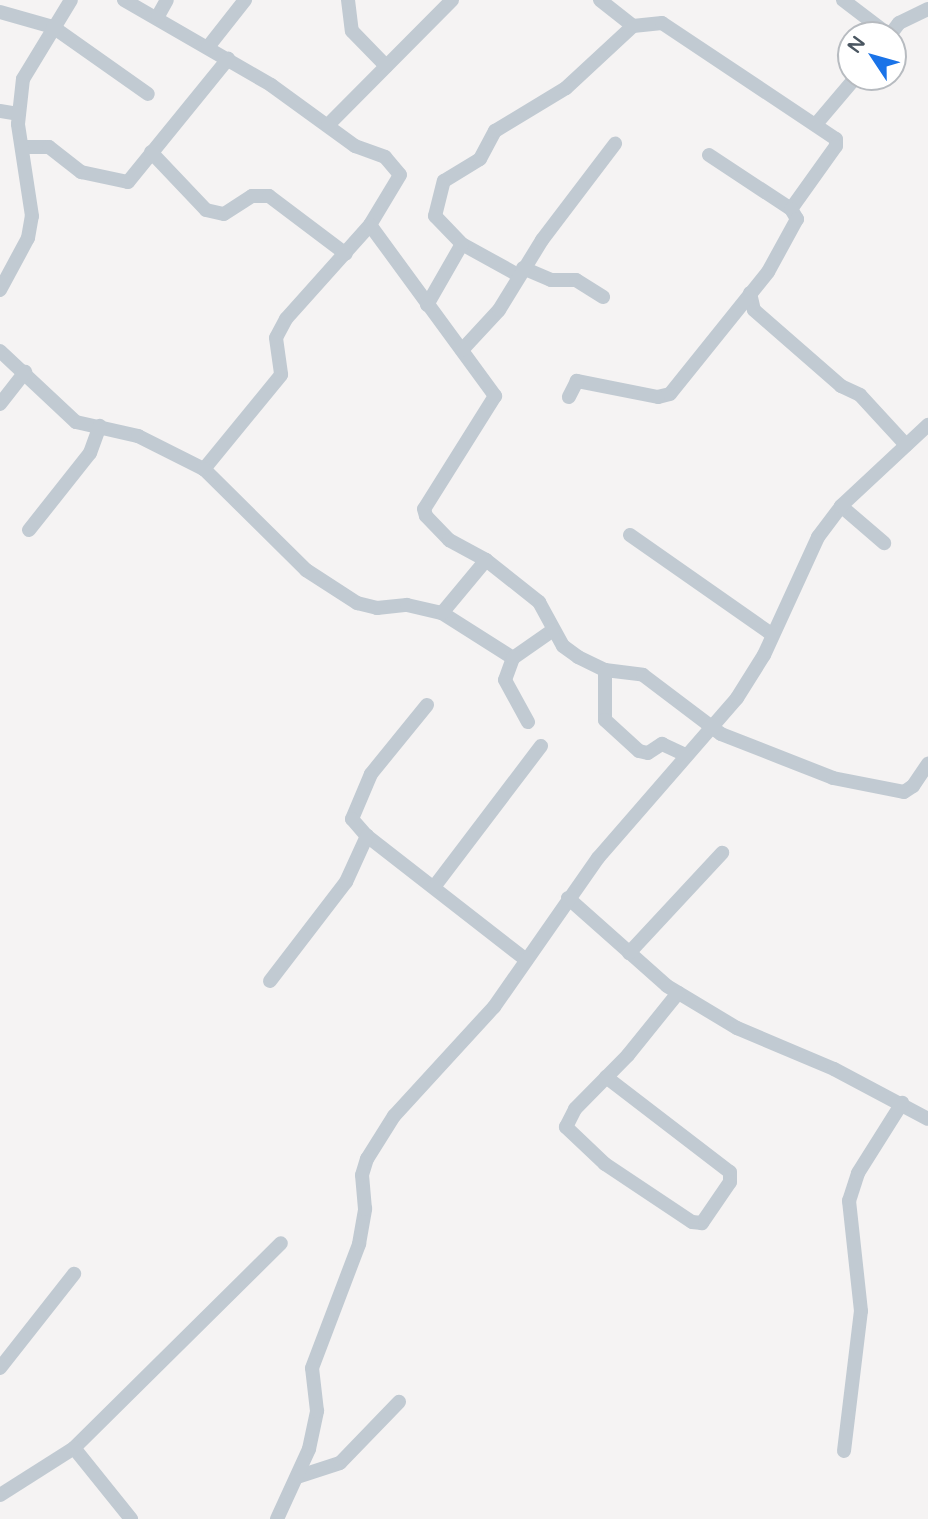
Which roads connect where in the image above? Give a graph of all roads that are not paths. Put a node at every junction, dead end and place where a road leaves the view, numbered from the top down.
1 (71, 0) edge
2 (124, 0) edge
3 (167, 0) edge
4 (245, 0) edge
5 (348, 0) edge
6 (452, 0) edge
7 (600, 0) edge
8 (843, 0) edge
9 (928, 9) edge
10 (0, 12) edge
11 (158, 16) junction
12 (871, 21) edge
13 (903, 21) edge
14 (633, 26) junction
15 (53, 27) junction
16 (208, 47) junction
17 (228, 59) junction
18 (386, 66) junction
19 (844, 91) edge
20 (148, 94) dead end
21 (0, 111) edge
22 (18, 114) junction
23 (817, 123) junction
24 (328, 125) junction
25 (615, 144) dead end
26 (24, 147) junction
27 (150, 152) junction
28 (709, 155) dead end
29 (791, 209) junction
30 (370, 225) junction
31 (462, 244) junction
32 (346, 254) junction
33 (521, 272) junction
34 (0, 290) edge
35 (750, 293) junction
36 (604, 297) dead end
37 (427, 304) junction
38 (462, 350) junction
39 (0, 351) edge
40 (25, 372) junction
41 (569, 397) dead end
42 (0, 404) edge
43 (100, 426) junction
44 (926, 430) edge
45 (906, 445) junction
46 (204, 469) junction
47 (841, 506) junction
48 (29, 530) dead end
49 (630, 535) dead end
50 (884, 543) dead end
51 (486, 559) junction
52 (442, 613) junction
53 (553, 630) junction
54 (773, 635) junction
55 (513, 658) junction
56 (605, 670) junction
57 (427, 705) dead end
58 (528, 722) dead end
59 (710, 727) junction
60 (541, 746) dead end
61 (686, 755) junction
62 (928, 764) edge
63 (367, 835) junction
64 (722, 853) dead end
65 (434, 887) junction
66 (568, 898) junction
67 (629, 953) junction
68 (526, 960) junction
69 (270, 981) dead end
70 (678, 993) junction
71 (606, 1077) junction
72 (902, 1103) junction
73 (928, 1119) edge
74 (281, 1243) dead end
75 (74, 1274) dead end
76 (0, 1368) edge
77 (399, 1402) dead end
78 (74, 1448) junction
79 (844, 1451) dead end
80 (300, 1476) junction
81 (0, 1494) edge
82 (131, 1519) edge
83 (276, 1519) edge

1 - 15 street
2 - 11 street
3 - 11 street
4 - 16 street
5 - 18 street
6 - 18 street
7 - 14 street
8 - 12 street
9 - 13 street
10 - 15 street
11 - 16 street
14 - 23 street
14 - 31 street
15 - 20 street
15 - 22 street
16 - 17 street
17 - 24 street
17 - 27 street
18 - 24 street
19 - 23 street
21 - 22 street
22 - 26 street
23 - 29 street
24 - 30 street
25 - 33 street
26 - 27 street
26 - 34 street
27 - 32 street
28 - 29 street
29 - 35 street
30 - 32 street
30 - 37 street
31 - 33 street
31 - 37 street
32 - 46 street
33 - 36 street
33 - 38 street
35 - 41 street
35 - 45 street
37 - 38 street
38 - 51 street
39 - 40 street
40 - 42 street
40 - 43 street
43 - 46 street
43 - 48 street
44 - 45 street
45 - 47 street
46 - 52 street
47 - 50 street
47 - 54 street
49 - 54 street
51 - 52 street
51 - 53 street
52 - 55 street
53 - 55 street
53 - 56 street
54 - 59 street
55 - 58 street
56 - 59 street
56 - 61 street
57 - 63 street
59 - 61 street
59 - 62 street
60 - 65 street
61 - 66 street
63 - 65 street
63 - 69 street
64 - 67 street
65 - 68 street
66 - 67 street
66 - 68 street
67 - 70 street
68 - 80 street
70 - 71 street
70 - 72 street
71 - 71 street
72 - 73 street
72 - 79 street
74 - 78 street
75 - 76 street
77 - 80 street
78 - 81 street
78 - 82 street
80 - 83 street

